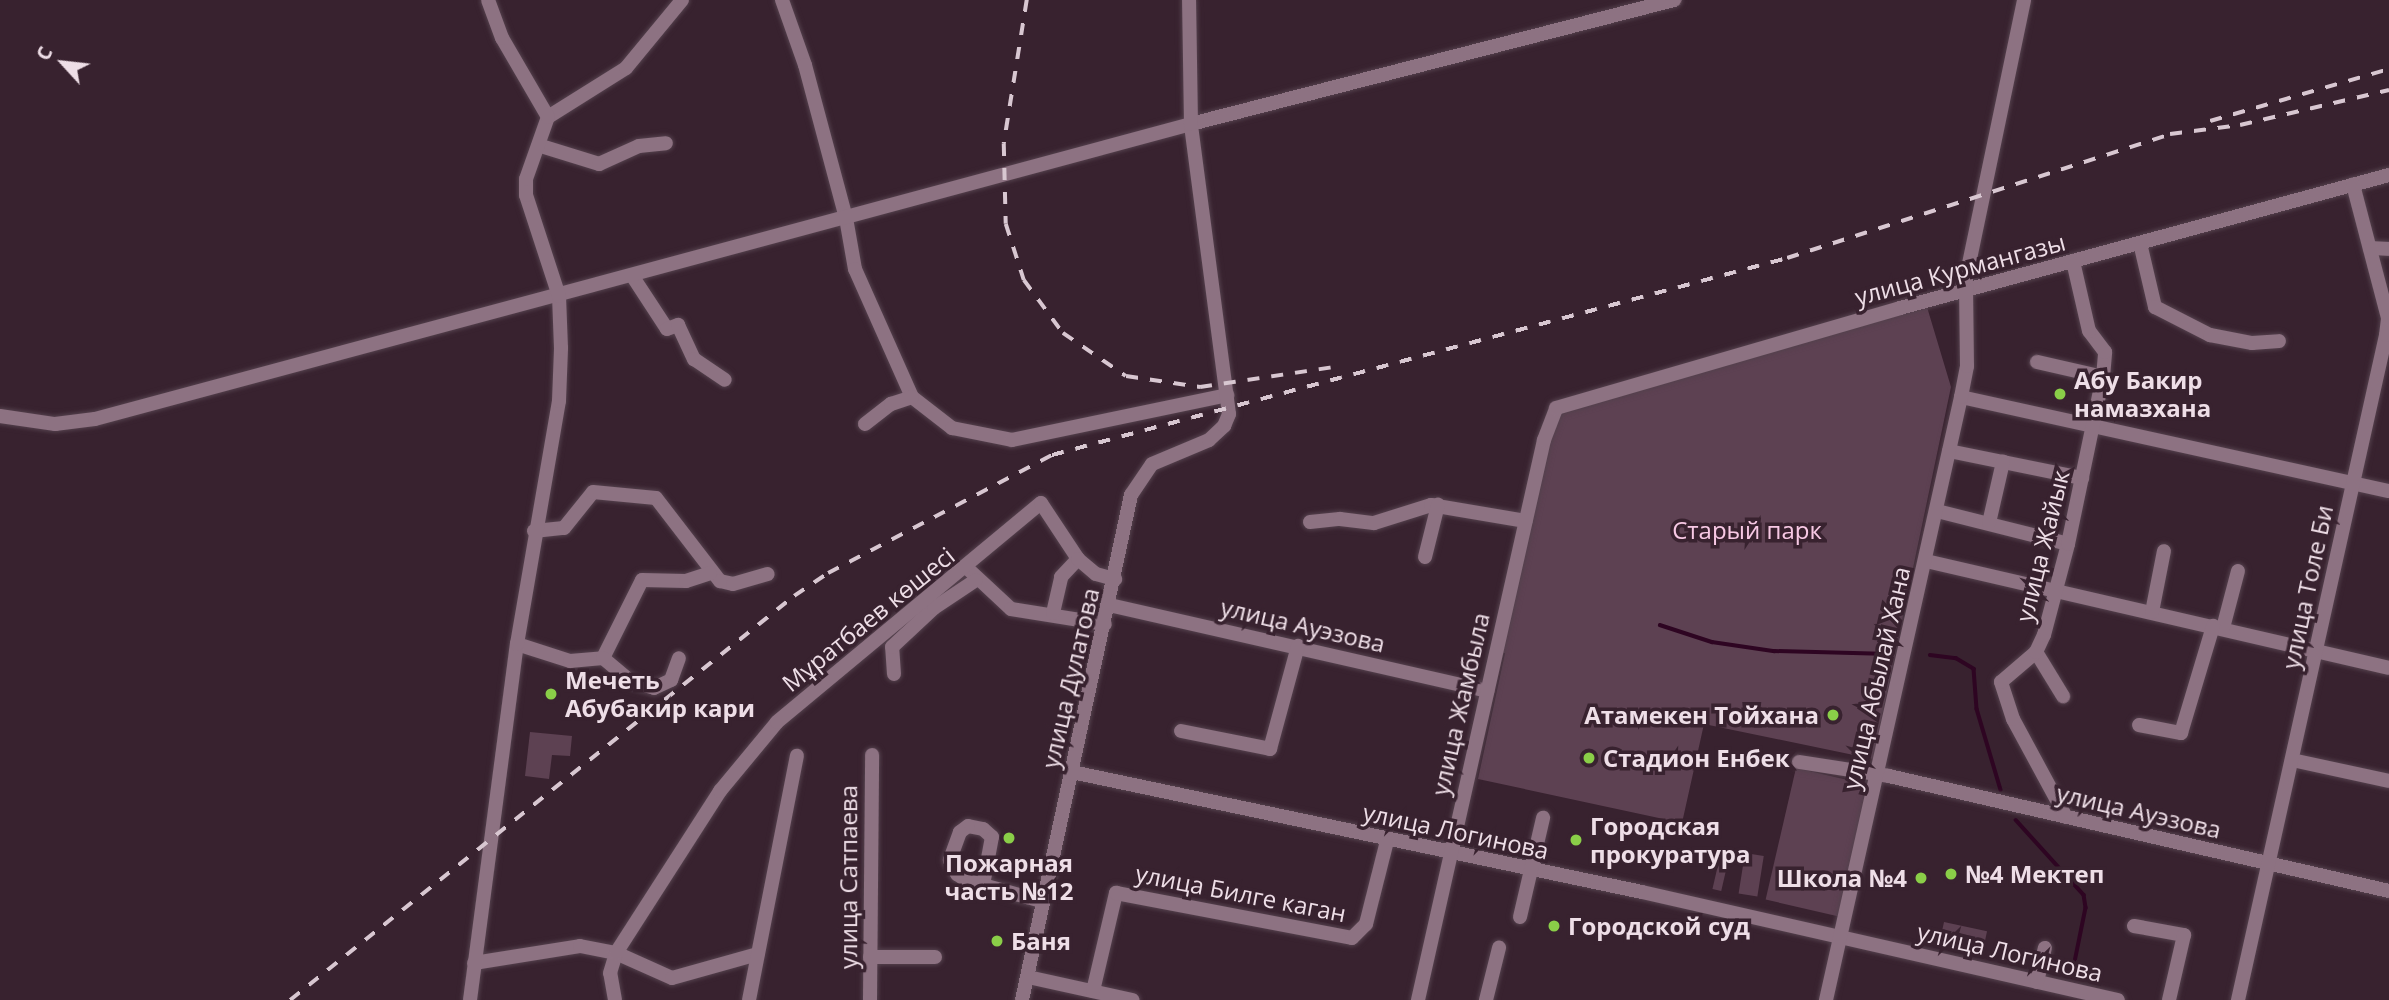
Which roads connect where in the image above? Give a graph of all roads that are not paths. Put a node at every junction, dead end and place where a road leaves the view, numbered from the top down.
1 (488, 0) edge
2 (682, 0) edge
3 (782, 0) edge
4 (1189, 0) edge
5 (1674, 0) edge
6 (2024, 0) edge
7 (548, 117) junction
8 (1191, 124) junction
9 (666, 143) dead end
10 (541, 146) junction
11 (2389, 175) edge
12 (2353, 185) junction
13 (846, 218) junction
14 (2140, 243) junction
15 (2370, 248) junction
16 (2389, 249) edge
17 (2073, 261) junction
18 (634, 277) junction
19 (1965, 290) junction
20 (559, 296) junction
21 (2389, 318) edge
22 (2279, 341) dead end
23 (2037, 362) dead end
24 (2103, 377) junction
25 (724, 380) dead end
26 (1227, 395) junction
27 (912, 397) junction
28 (1961, 397) junction
29 (0, 416) edge
30 (1550, 418) joint
31 (865, 424) dead end
32 (2093, 429) junction
33 (1949, 451) junction
34 (2003, 462) junction
35 (2082, 478) junction
36 (2352, 483) junction
37 (2389, 491) edge
38 (1438, 505) junction
39 (1937, 511) junction
40 (1526, 521) junction
41 (1310, 522) dead end
42 (1989, 523) junction
43 (534, 531) junction
44 (2068, 544) junction
45 (2164, 551) dead end
46 (1425, 557) dead end
47 (1078, 559) junction
48 (1926, 561) junction
49 (967, 568) junction
50 (2238, 571) dead end
51 (710, 573) junction
52 (768, 574) dead end
53 (1115, 579) junction
54 (976, 580) junction
55 (2056, 594) junction
56 (1109, 605) junction
57 (2152, 612) junction
58 (1053, 613) junction
59 (1105, 624) junction
60 (2218, 627) junction
61 (517, 644) junction
62 (1298, 646) junction
63 (2317, 651) junction
64 (2036, 652) junction
65 (603, 658) junction
66 (679, 658) dead end
67 (2389, 667) edge
68 (894, 674) dead end
69 (1487, 691) junction
70 (2063, 696) dead end
71 (2139, 724) dead end
72 (1181, 731) dead end
73 (872, 755) dead end
74 (797, 756) dead end
75 (2292, 760) junction
76 (1799, 762) dead end
77 (1072, 772) junction
78 (1878, 775) junction
79 (2389, 781) edge
80 (2066, 817) junction
81 (1543, 818) dead end
82 (1387, 841) junction
83 (1450, 854) junction
84 (2268, 864) junction
85 (1530, 870) junction
86 (984, 885) dead end
87 (2389, 891) edge
88 (1042, 901) junction
89 (1520, 917) dead end
90 (2134, 926) dead end
91 (1841, 937) junction
92 (1499, 947) dead end
93 (2045, 948) dead end
94 (616, 953) junction
95 (758, 954) junction
96 (870, 957) junction
97 (935, 957) dead end
98 (474, 963) junction
99 (1028, 977) junction
100 (2037, 982) junction
101 (1093, 991) junction
102 (470, 1000) edge
103 (615, 1000) edge
104 (749, 1000) edge
105 (870, 1000) edge
106 (1022, 1000) edge
107 (1133, 1000) edge
108 (1418, 1000) edge
109 (1486, 1000) edge
110 (1826, 1000) edge
111 (2118, 1000) edge
112 (2169, 1000) edge
113 (2238, 1000) edge

1 - 7 street
2 - 7 street
3 - 13 street
4 - 8 street
5 - 8 street
6 - 19 street, улица Абылай Хана
7 - 10 street
8 - 13 street
8 - 26 street
9 - 10 street
10 - 20 street
11 - 12 street, улица Курмангазы
12 - 14 street, улица Курмангазы
12 - 15 street, улица Толе Би
13 - 18 street
13 - 27 street
14 - 17 street, улица Курмангазы
14 - 22 street
15 - 16 street
15 - 21 street, улица Толе Би
17 - 19 street, улица Курмангазы
17 - 24 street, улица Жайык
18 - 20 street
18 - 25 street
19 - 28 street, улица Абылай Хана
19 - 30 street, улица Курмангазы
20 - 29 street
20 - 43 street
21 - 36 street, улица Толе Би
23 - 24 street
24 - 32 street, улица Жайык
26 - 27 street
26 - 53 street, улица Дулатова
27 - 31 street
28 - 32 street
28 - 33 street, улица Абылай Хана
30 - 40 street, улица Жамбыла
32 - 35 street, улица Жайык
32 - 36 street
33 - 34 street
33 - 39 street, улица Абылай Хана
34 - 35 street
34 - 42 street
35 - 44 street, улица Жайык
36 - 37 street
36 - 63 street, улица Толе Би
38 - 40 street
38 - 41 street
38 - 46 street
39 - 42 street
39 - 48 street, улица Абылай Хана
40 - 69 street, улица Жамбыла
42 - 44 street
43 - 51 street
43 - 61 street
44 - 55 street, улица Жайык
45 - 57 street
47 - 49 street, Мұратбаев көшесі
47 - 53 street
47 - 58 street
48 - 55 street
48 - 78 street, улица Абылай Хана
49 - 54 street
49 - 94 street, Мұратбаев көшесі
50 - 60 street
51 - 52 street
51 - 65 street
53 - 56 street, улица Дулатова
54 - 58 street
54 - 68 street
55 - 57 street
55 - 64 street, улица Жайык
56 - 59 street, улица Дулатова
56 - 62 street, улица Ауэзова
57 - 60 street
58 - 59 street
59 - 77 street, улица Дулатова
60 - 63 street
60 - 71 street
61 - 65 street
61 - 98 street
62 - 69 street, улица Ауэзова
62 - 72 street
63 - 67 street
63 - 75 street, улица Толе Би
64 - 70 street
64 - 80 street, улица Жайык
65 - 66 street
69 - 83 street, улица Жамбыла
73 - 96 street, улица Сатпаева
74 - 95 street
75 - 79 street
75 - 84 street, улица Толе Би
76 - 78 street, улица Ауэзова
77 - 82 street, улица Логинова
77 - 88 street, улица Дулатова
78 - 80 street, улица Ауэзова
78 - 91 street, улица Абылай Хана
80 - 84 street, улица Ауэзова
81 - 85 street
82 - 83 street, улица Логинова
82 - 101 street, улица Билге каган
83 - 85 street, улица Логинова
83 - 108 street, улица Жамбыла
84 - 87 street, улица Ауэзова
84 - 113 street, улица Толе Би
85 - 89 street
85 - 91 street, улица Логинова
86 - 88 street
88 - 99 street, улица Дулатова
90 - 112 street
91 - 100 street, улица Логинова
91 - 110 street, улица Абылай Хана
92 - 109 street
93 - 100 street
94 - 95 street
94 - 98 street
94 - 103 street
95 - 104 street
96 - 97 street
96 - 105 street, улица Сатпаева
98 - 102 street
99 - 101 street
99 - 106 street, улица Дулатова
100 - 111 street, улица Логинова
101 - 107 street

